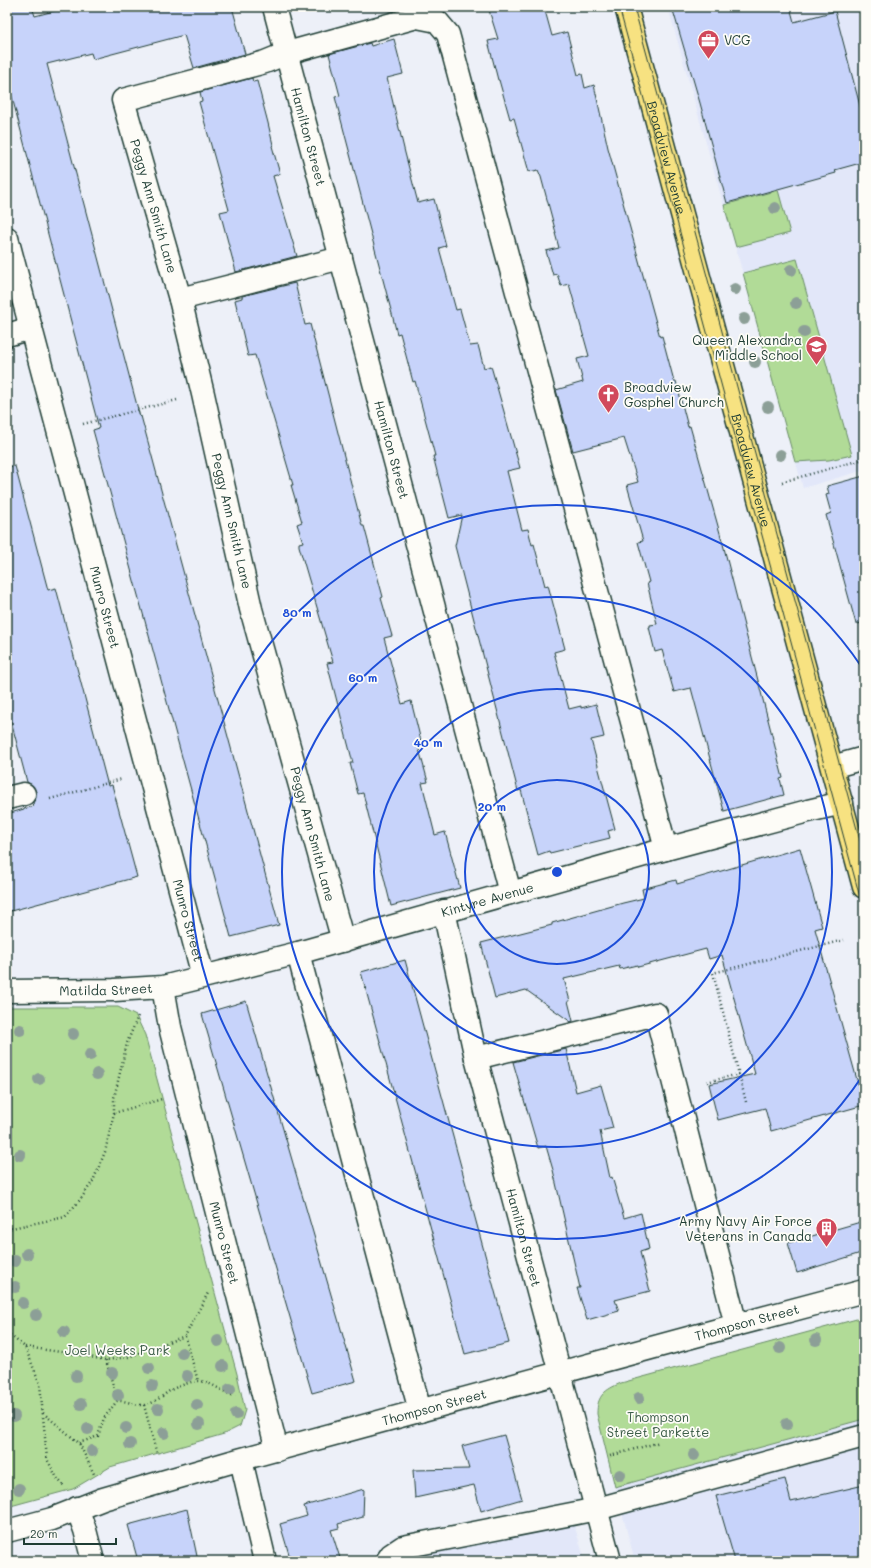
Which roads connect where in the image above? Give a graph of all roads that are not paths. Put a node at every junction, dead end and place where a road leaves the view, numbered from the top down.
1 (274, 7) edge
2 (626, 7) edge
3 (287, 53) junction
4 (7, 238) edge
5 (341, 258) junction
6 (180, 299) junction
7 (31, 328) junction
8 (7, 335) edge
9 (864, 758) edge
10 (832, 767) junction
11 (842, 804) junction
12 (666, 849) junction
13 (864, 887) edge
14 (510, 893) junction
15 (444, 912) junction
16 (343, 941) junction
17 (298, 953) junction
18 (203, 976) junction
19 (163, 987) junction
20 (7, 991) edge
21 (476, 1058) junction
22 (864, 1292) edge
23 (736, 1324) junction
24 (560, 1373) junction
25 (420, 1411) junction
26 (864, 1436) edge
27 (277, 1450) junction
28 (241, 1460) junction
29 (78, 1508) junction
30 (596, 1509) junction
31 (7, 1531) edge
32 (93, 1561) edge
33 (265, 1561) edge
34 (387, 1561) edge
35 (610, 1561) edge

1 - 3 street, Hamilton Street
2 - 10 main road, Broadview Avenue
3 - 5 street, Hamilton Street
3 - 6 street, Peggy Ann Smith Lane
3 - 12 street
4 - 7 street, Munro Street
5 - 6 street
5 - 14 street, Hamilton Street
6 - 16 street, Peggy Ann Smith Lane
7 - 8 street
7 - 18 street, Munro Street
9 - 10 street
10 - 11 main road, Broadview Avenue
11 - 12 street, Kintyre Avenue
11 - 13 main road, Broadview Avenue
12 - 14 street, Kintyre Avenue
14 - 15 street, Kintyre Avenue
15 - 16 street, Kintyre Avenue
15 - 21 street, Hamilton Street
16 - 17 street, Kintyre Avenue
17 - 18 street, Kintyre Avenue
17 - 25 street
18 - 19 street, Matilda Street
19 - 20 street, Matilda Street
19 - 27 street, Munro Street
21 - 23 street
21 - 24 street, Hamilton Street
22 - 23 street, Thompson Street
23 - 24 street, Thompson Street
24 - 25 street, Thompson Street
24 - 30 street, Hamilton Street
25 - 27 street, Thompson Street
26 - 30 street
27 - 28 street, Thompson Street
28 - 29 street, Thompson Street
28 - 33 street
29 - 31 street, Thompson Street
29 - 32 street
30 - 34 street
30 - 35 street, Hamilton Street

